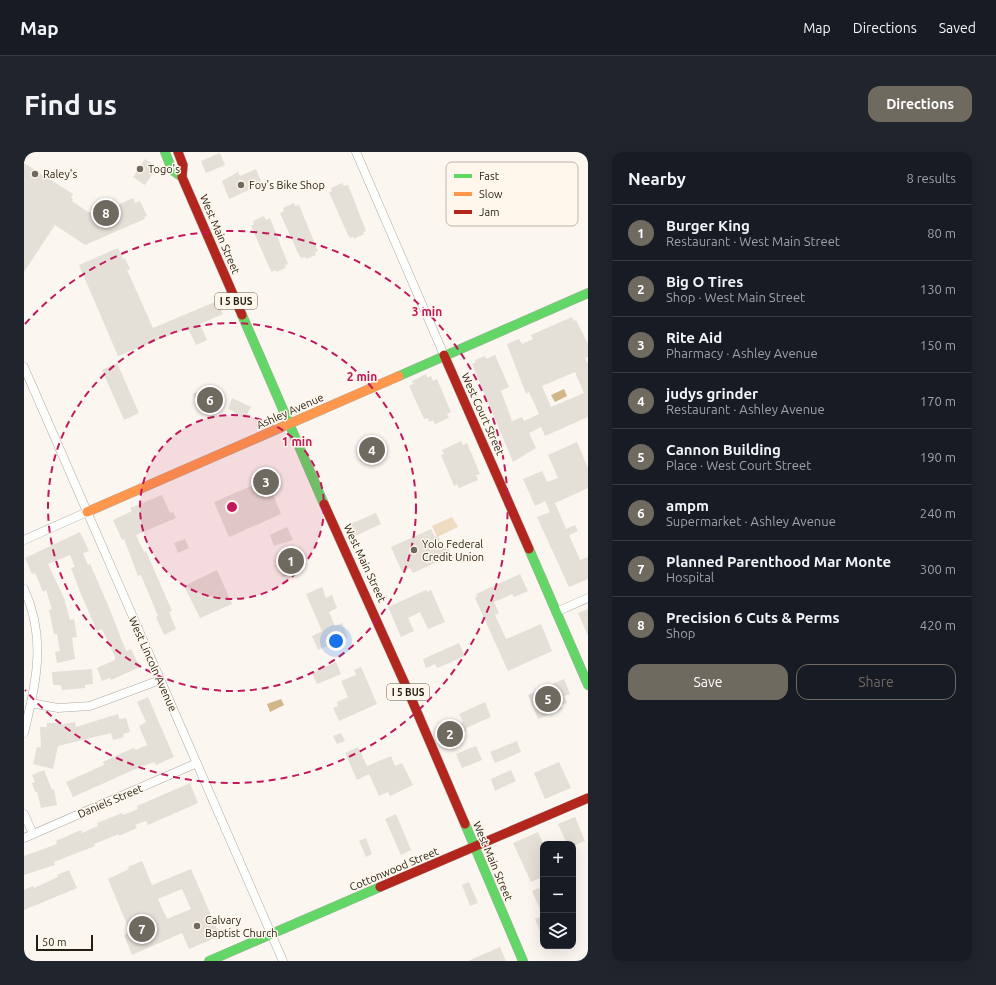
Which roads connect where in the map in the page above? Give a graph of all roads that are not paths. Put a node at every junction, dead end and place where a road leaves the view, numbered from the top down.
1 (165, 152) edge
2 (178, 152) edge
3 (356, 152) edge
4 (182, 177) junction
5 (588, 293) edge
6 (444, 355) junction
7 (24, 366) edge
8 (289, 424) junction
9 (87, 512) junction
10 (24, 540) edge
11 (24, 589) edge
12 (588, 598) edge
13 (556, 612) junction
14 (160, 680) junction
15 (588, 685) edge
16 (31, 703) junction
17 (24, 733) edge
18 (197, 764) junction
19 (588, 798) edge
20 (24, 814) edge
21 (33, 834) junction
22 (24, 838) edge
23 (473, 847) junction
24 (271, 934) junction
25 (209, 961) edge
26 (283, 961) edge
27 (522, 961) edge

1 - 4 street, West Main Street / I 5 BUS
2 - 4 street, West Main Street / I 5 BUS
3 - 6 street, West Court Street
4 - 8 street, West Main Street / I 5 BUS
5 - 6 street, Ashley Avenue
6 - 8 street, Ashley Avenue
6 - 13 street, West Court Street
7 - 9 street, West Lincoln Avenue
8 - 9 street, Ashley Avenue
8 - 23 street, West Main Street / I 5 BUS
9 - 10 street, Ashley Avenue
9 - 14 street, West Lincoln Avenue
11 - 16 street
12 - 13 street
13 - 15 street, West Court Street
14 - 16 street
14 - 18 street, West Lincoln Avenue
16 - 17 street
18 - 21 street, Daniels Street
18 - 24 street, West Lincoln Avenue
19 - 23 street, Cottonwood Street
20 - 21 street
21 - 22 street, Daniels Street
23 - 24 street, Cottonwood Street
23 - 27 street, West Main Street / I 5 BUS
24 - 25 street, Cottonwood Street
24 - 26 street, West Lincoln Avenue

